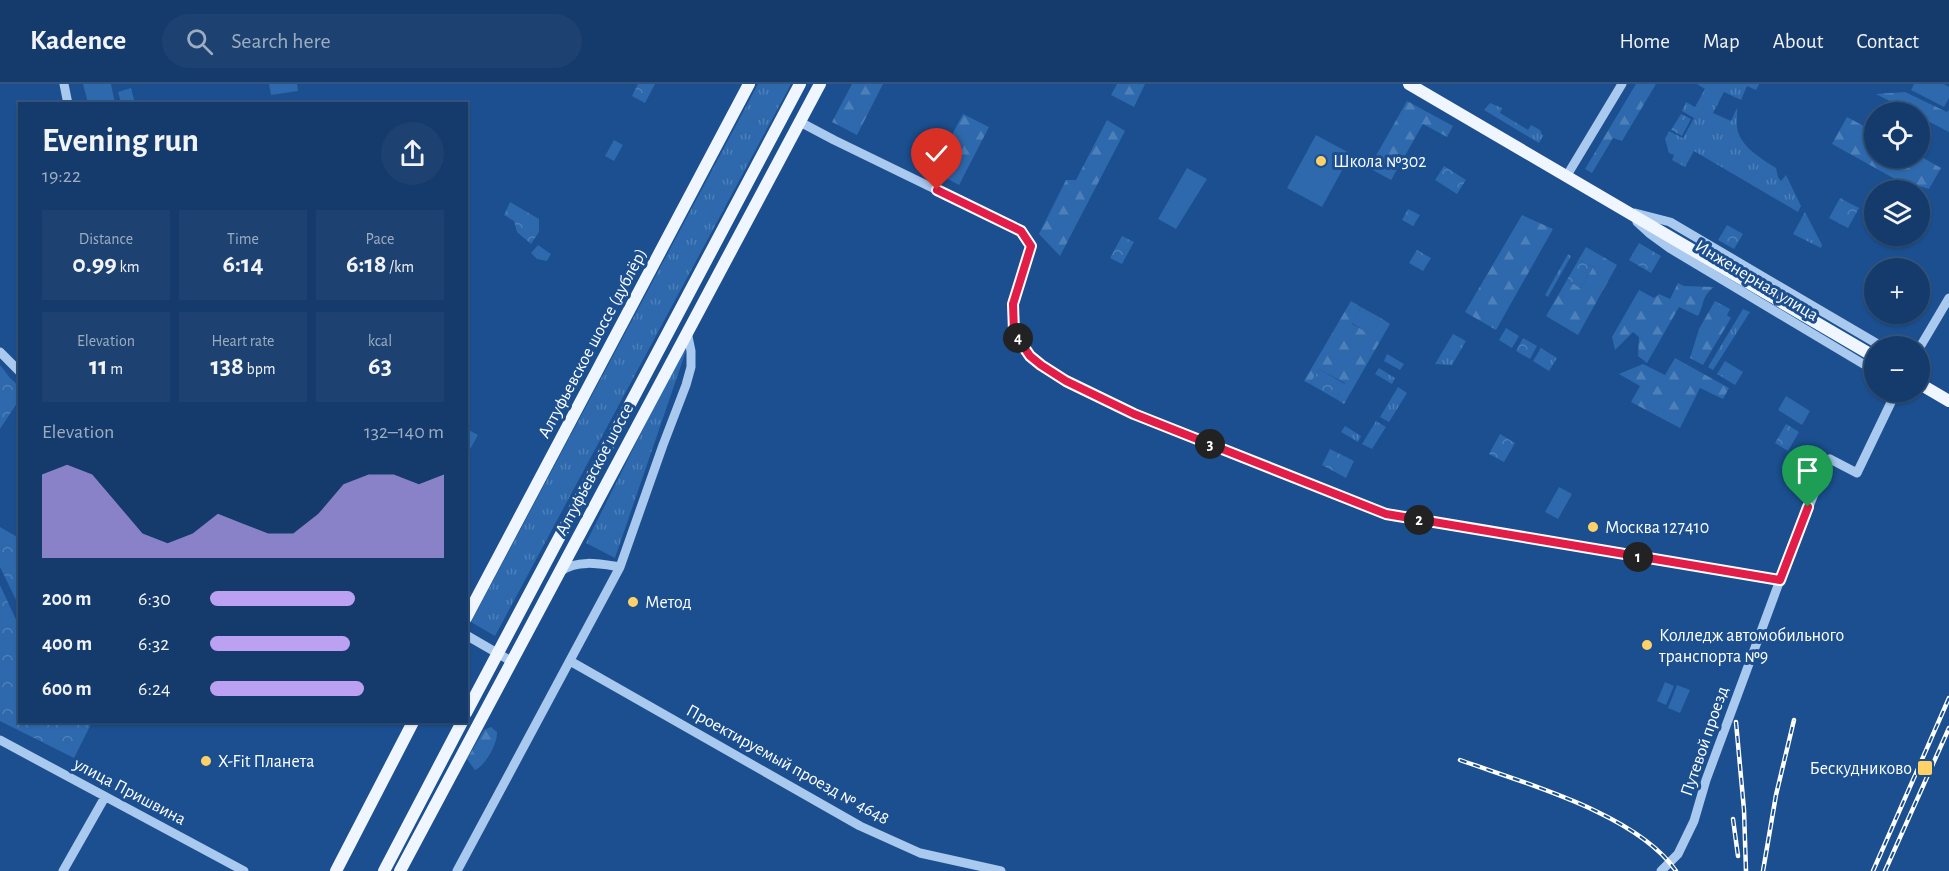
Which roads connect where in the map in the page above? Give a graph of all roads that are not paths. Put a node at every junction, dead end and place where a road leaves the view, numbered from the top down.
1 (64, 84) edge
2 (749, 84) edge
3 (800, 84) edge
4 (820, 84) edge
5 (1409, 84) edge
6 (1622, 84) edge
7 (68, 102) edge
8 (800, 122) junction
9 (1566, 177) junction
10 (1627, 211) junction
11 (1949, 298) edge
12 (687, 332) junction
13 (1864, 336) edge
14 (1927, 336) edge
15 (1864, 350) edge
16 (0, 351) edge
17 (1864, 364) edge
18 (18, 370) edge
19 (1930, 390) edge
20 (1949, 401) edge
21 (1891, 402) edge
22 (620, 567) junction
23 (559, 572) junction
24 (1780, 580) junction
25 (468, 614) edge
26 (468, 636) edge
27 (498, 653) junction
28 (511, 661) junction
29 (570, 661) junction
30 (468, 709) edge
31 (412, 723) edge
32 (461, 723) edge
33 (0, 740) edge
34 (105, 797) junction
35 (63, 871) edge
36 (244, 871) edge
37 (336, 871) edge
38 (384, 871) edge
39 (400, 871) edge
40 (458, 871) edge
41 (1000, 871) edge
42 (1661, 871) edge

1 - 7 street
2 - 25 main road, Алтуфьевское шоссе (дублёр)
3 - 27 main road, Алтуфьевское шоссе
4 - 8 main road, Алтуфьевское шоссе
5 - 9 main road, Инженерная улица
6 - 9 street
8 - 12 main road, Алтуфьевское шоссе
8 - 24 street
9 - 10 main road, Инженерная улица
10 - 13 street, Инженерная улица
10 - 15 main road
10 - 17 street, Инженерная улица
11 - 14 street
12 - 22 street
12 - 23 main road, Алтуфьевское шоссе
16 - 18 street
19 - 20 main road
21 - 24 street, Путевой проезд
22 - 23 street
22 - 29 street
23 - 28 main road, Алтуфьевское шоссе
24 - 42 street, Путевой проезд
26 - 27 street
27 - 28 street
27 - 30 main road, Алтуфьевское шоссе
28 - 39 main road, Алтуфьевское шоссе
29 - 40 street
29 - 41 street, Проектируемый проезд № 4648
31 - 37 main road
32 - 38 main road
33 - 34 street, улица Пришвина
34 - 35 street
34 - 36 street, улица Пришвина

